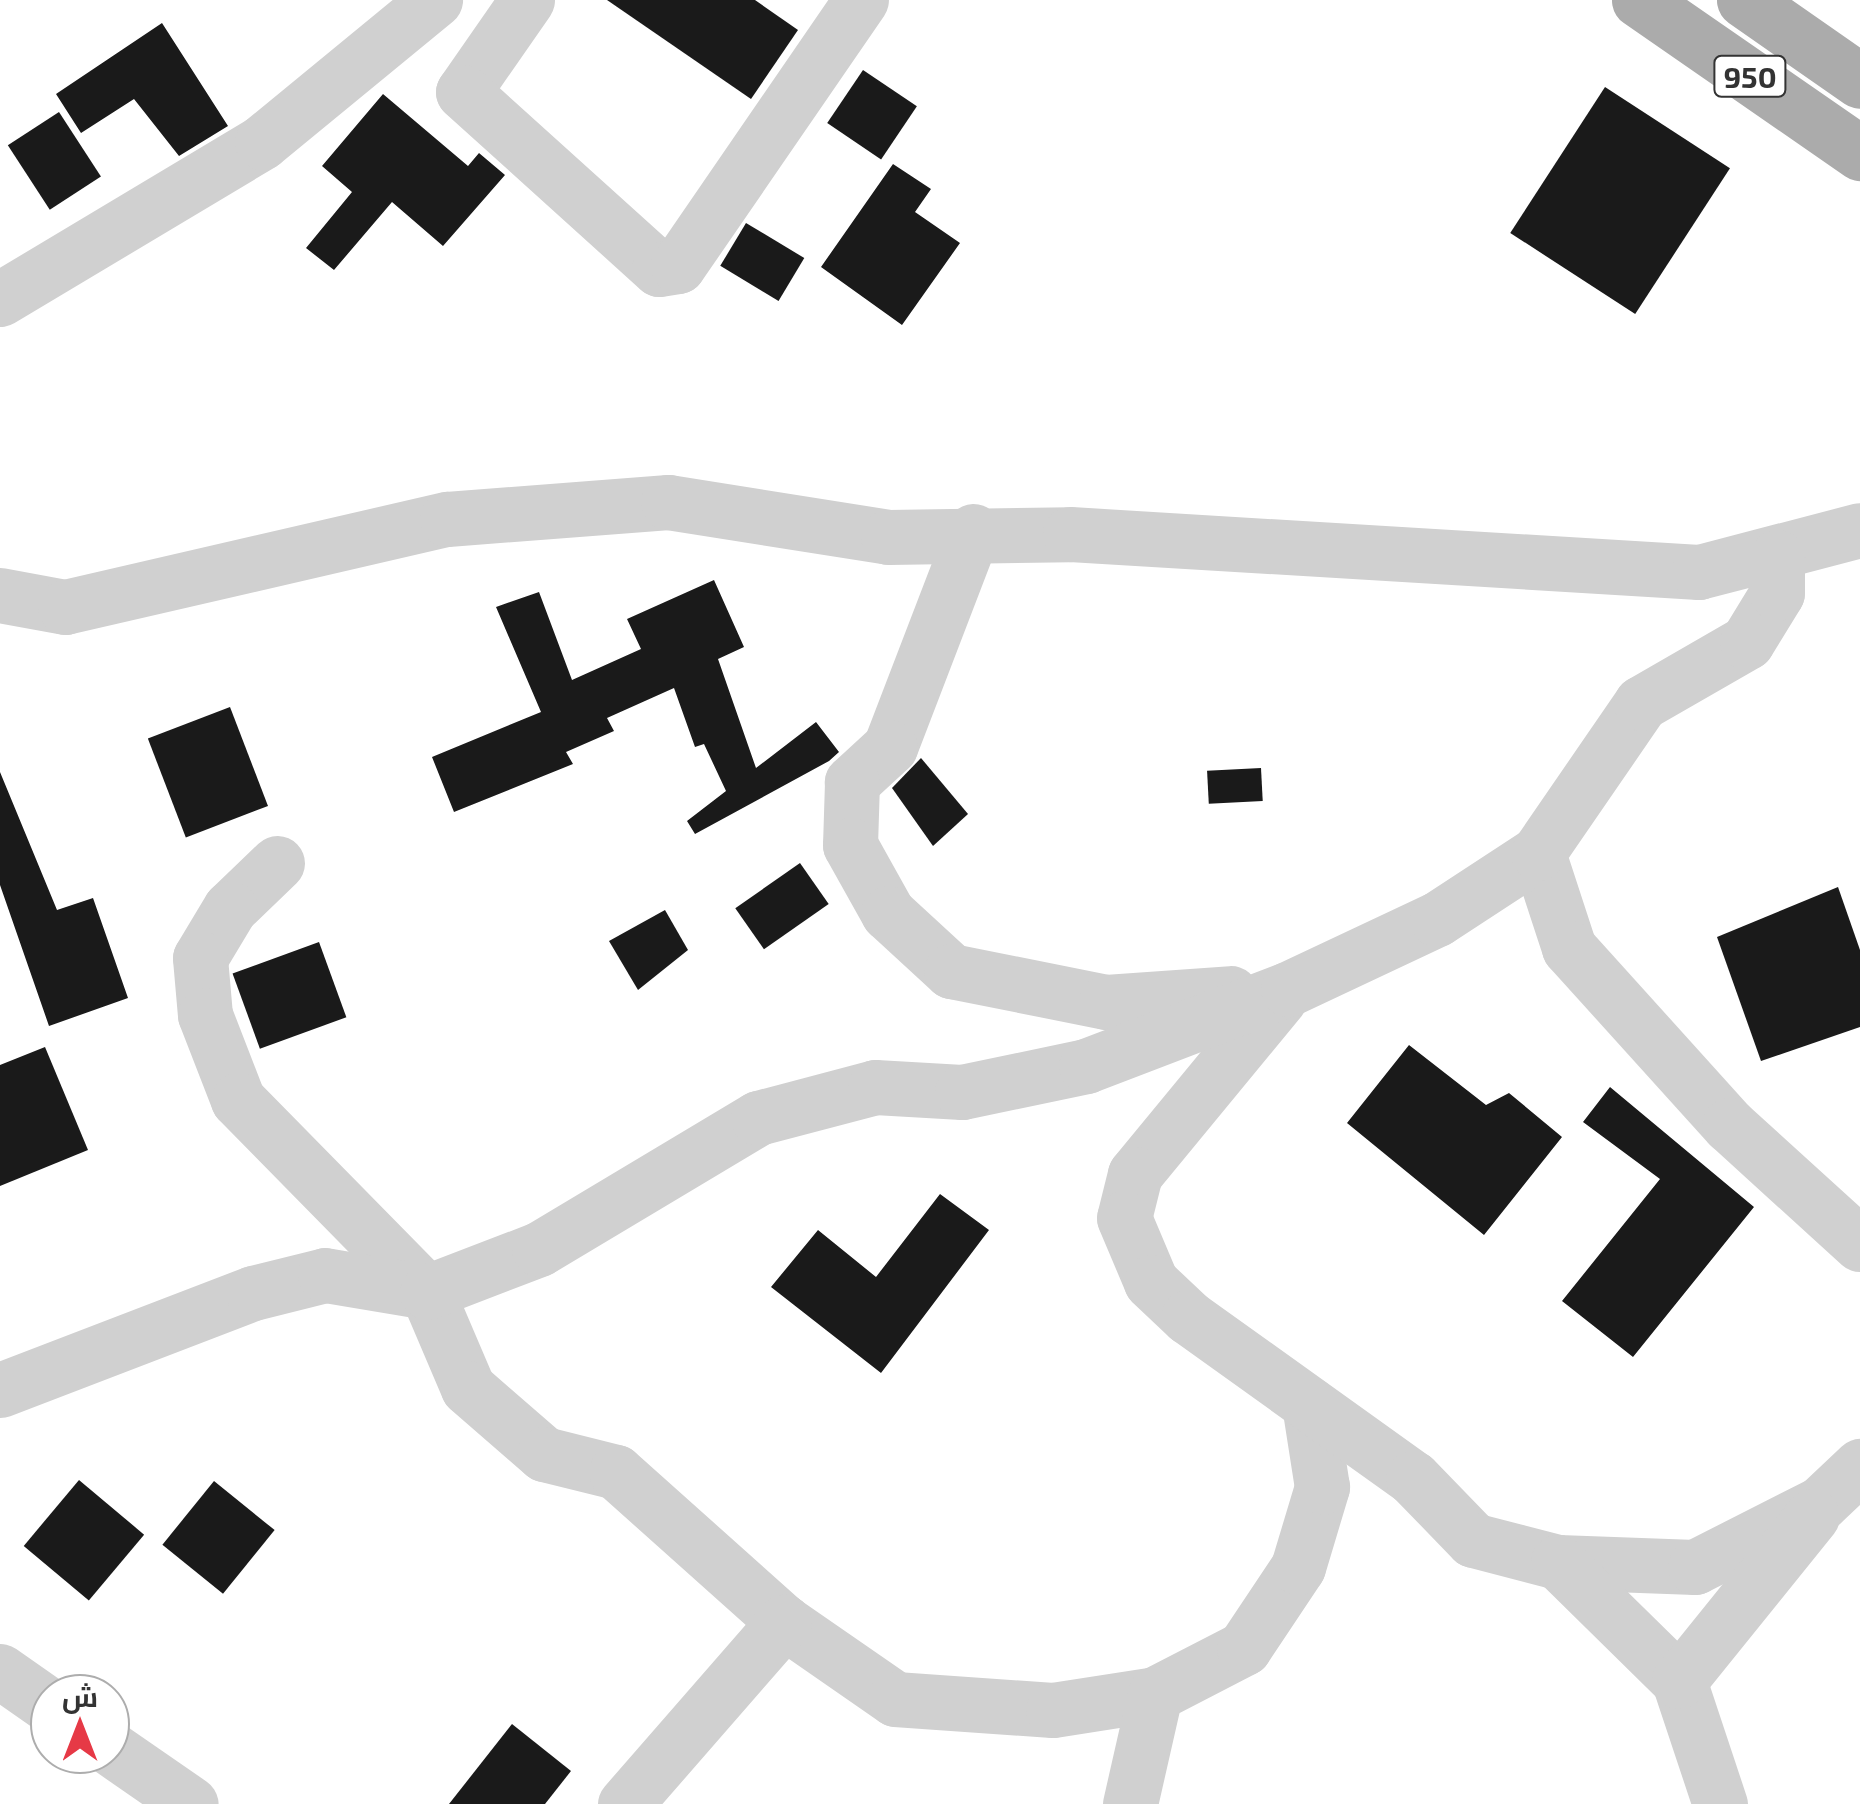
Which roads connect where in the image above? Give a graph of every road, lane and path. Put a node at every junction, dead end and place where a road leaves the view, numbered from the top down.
1 (435, 0) edge
2 (460, 0) edge
3 (526, 0) edge
4 (862, 0) edge
5 (1639, 0) edge
6 (1744, 0) edge
7 (487, 55) junction
8 (1860, 81) edge
9 (1860, 152) edge
10 (0, 299) edge
11 (1860, 530) edge
12 (973, 532) junction
13 (1777, 557) junction
14 (0, 596) edge
15 (1538, 852) junction
16 (276, 863) dead end
17 (1288, 989) junction
18 (1860, 1244) edge
19 (428, 1292) junction
20 (6, 1366) edge
21 (1309, 1404) junction
22 (1860, 1466) edge
23 (1822, 1504) junction
24 (1558, 1562) junction
25 (784, 1622) junction
26 (0, 1671) edge
27 (1679, 1681) junction
28 (30, 1692) edge
29 (1155, 1694) junction
30 (130, 1762) edge
31 (191, 1804) edge
32 (625, 1804) edge
33 (1130, 1804) edge
34 (1720, 1804) edge

1 - 10 street
2 - 7 street
3 - 7 street
4 - 7 street
5 - 9 main road, 950
6 - 8 main road, 950
11 - 13 street
12 - 13 street
12 - 14 street
12 - 17 street
13 - 15 street
15 - 17 street
15 - 18 street
16 - 19 street
17 - 19 street
17 - 21 street
19 - 20 street
19 - 25 street
21 - 24 street
21 - 29 street
22 - 23 street
23 - 24 street
23 - 27 street
24 - 27 street
25 - 29 street
25 - 32 street
26 - 28 street
27 - 34 street
29 - 33 street
30 - 31 street

